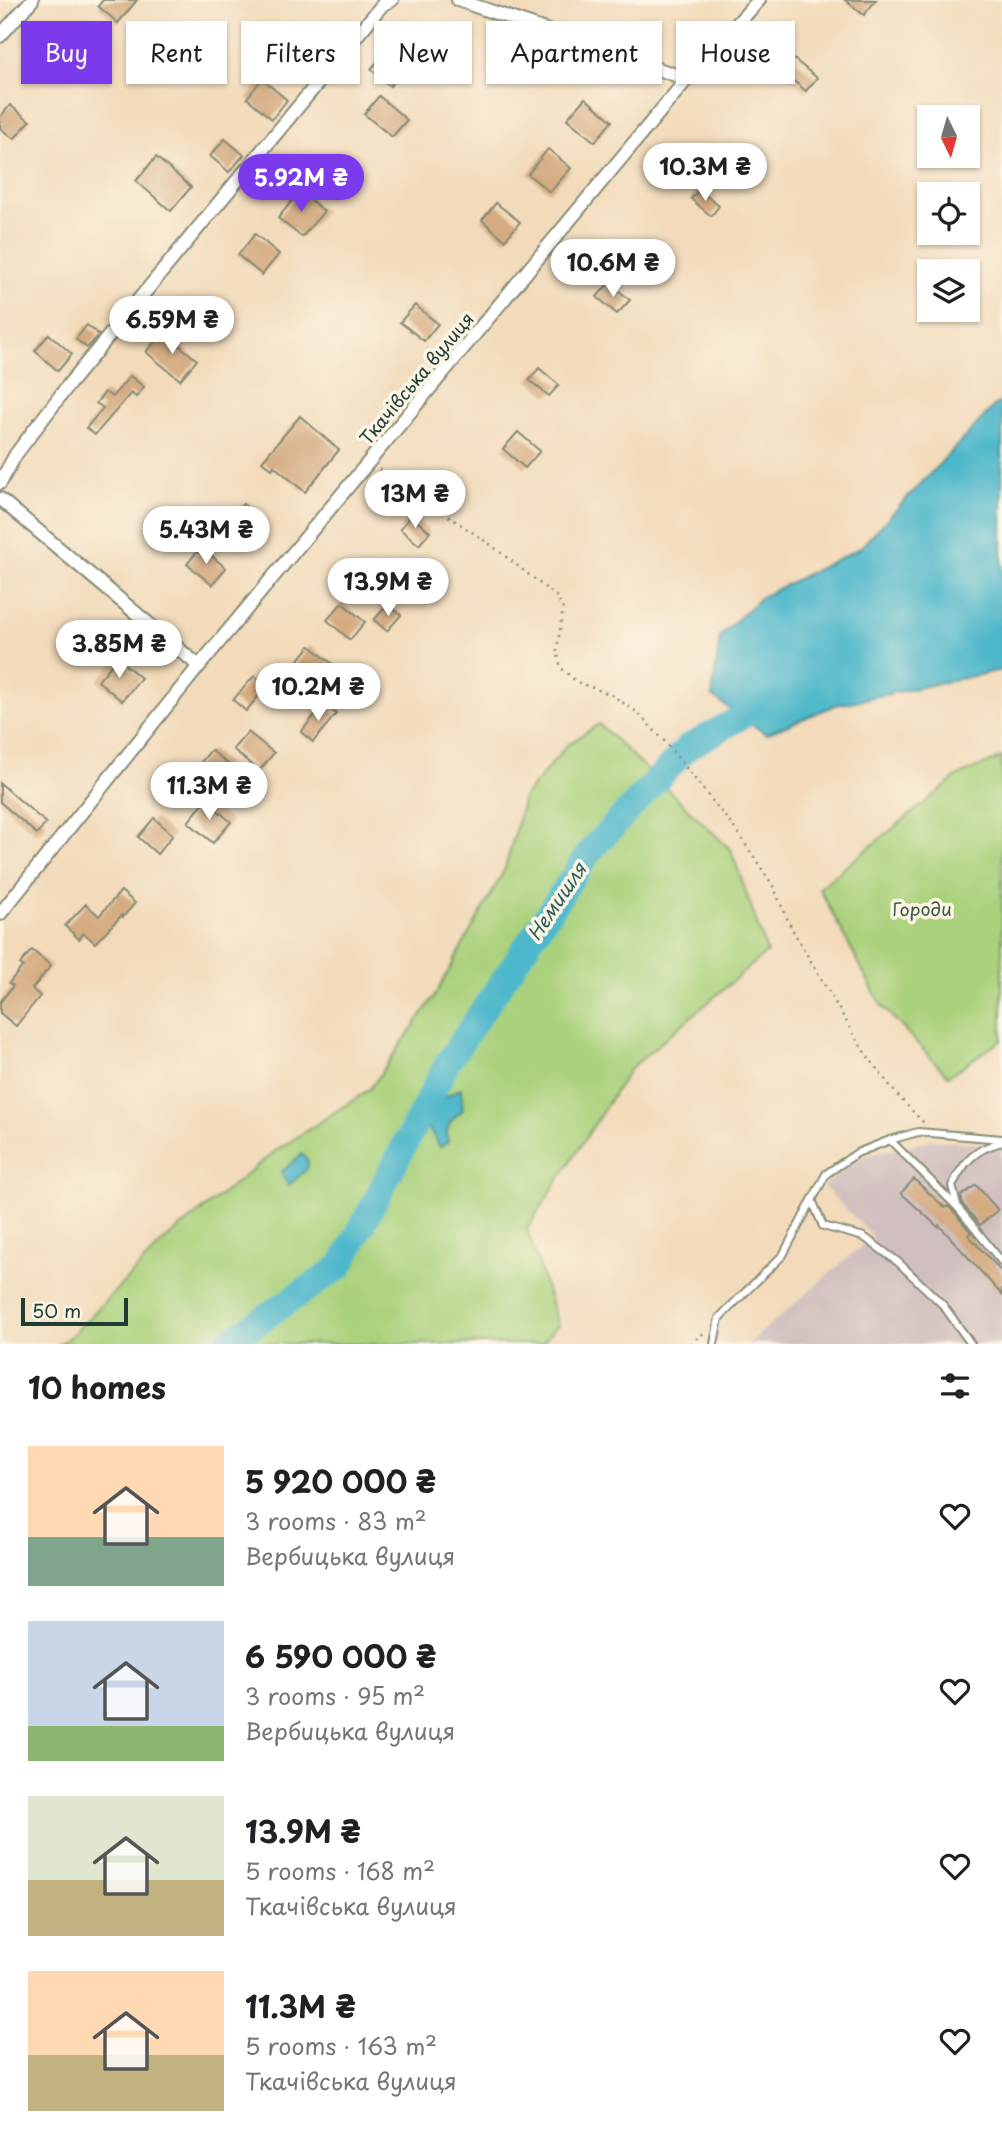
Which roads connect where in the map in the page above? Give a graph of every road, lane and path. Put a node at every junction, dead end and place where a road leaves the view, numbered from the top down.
1 (32, 0) edge
2 (392, 0) edge
3 (458, 0) edge
4 (759, 0) edge
5 (740, 21) edge
6 (0, 36) edge
7 (676, 75) edge
8 (683, 84) edge
9 (370, 460) junction
10 (0, 483) edge
11 (0, 499) edge
12 (199, 666) junction
13 (0, 914) edge
14 (934, 1133) junction
15 (890, 1140) junction
16 (1002, 1141) edge
17 (812, 1200) junction
18 (959, 1209) junction
19 (1002, 1262) edge
20 (713, 1344) edge
21 (971, 1344) edge

1 - 6 street
2 - 10 street
3 - 7 street
4 - 5 street, Ткачівська вулиця
8 - 9 street, Ткачівська вулиця
9 - 12 street, Ткачівська вулиця
9 - 14 path
11 - 12 street
12 - 13 street, Ткачівська вулиця
14 - 15 lane
14 - 16 lane
15 - 17 lane
15 - 18 lane
16 - 18 lane
17 - 20 lane
17 - 21 lane
18 - 19 lane

